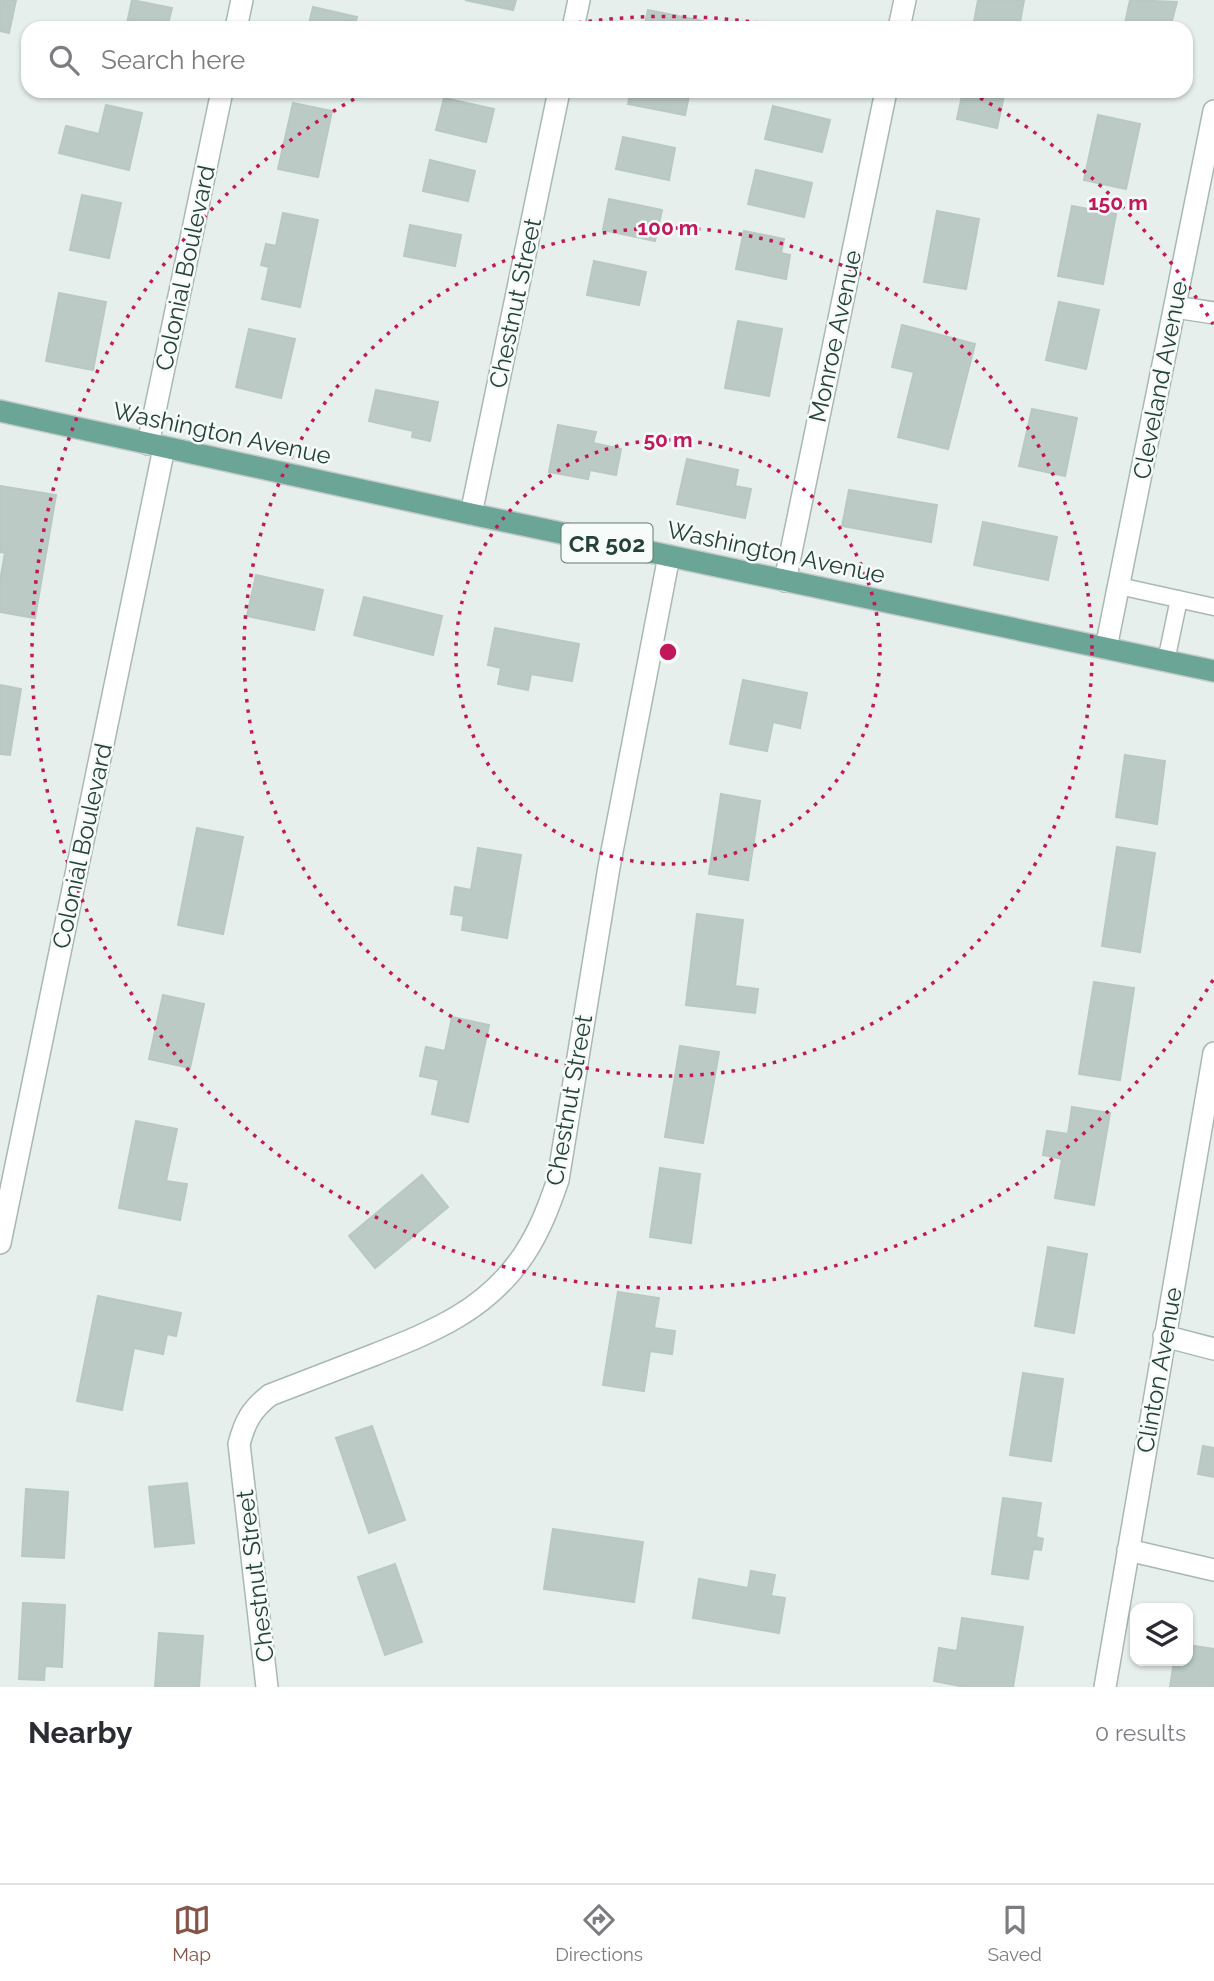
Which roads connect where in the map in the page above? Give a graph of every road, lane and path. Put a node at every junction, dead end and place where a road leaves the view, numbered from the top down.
1 (242, 0) edge
2 (579, 0) edge
3 (905, 0) edge
4 (238, 21) edge
5 (574, 21) edge
6 (900, 21) edge
7 (221, 98) edge
8 (558, 98) edge
9 (885, 98) edge
10 (1214, 111) edge
11 (1175, 307) junction
12 (1214, 313) edge
13 (0, 411) edge
14 (156, 446) junction
15 (471, 514) junction
16 (669, 556) junction
17 (785, 580) junction
18 (1119, 586) junction
19 (1179, 599) junction
20 (1214, 607) edge
21 (1106, 648) junction
22 (1166, 661) junction
23 (1214, 671) edge
24 (1214, 1054) edge
25 (0, 1243) edge
26 (1164, 1336) junction
27 (1214, 1349) edge
28 (1128, 1550) junction
29 (1214, 1570) edge
30 (267, 1687) edge
31 (1105, 1687) edge

1 - 4 street
2 - 5 street
3 - 6 street
7 - 14 street, Colonial Boulevard
8 - 15 street, Chestnut Street
9 - 17 street, Monroe Avenue
10 - 11 street, Cleveland Avenue
11 - 12 street
11 - 18 street, Cleveland Avenue
13 - 14 main road, Washington Avenue / CR 502
14 - 15 main road, Washington Avenue / CR 502
14 - 25 street, Colonial Boulevard
15 - 16 main road, Washington Avenue / CR 502
16 - 17 main road, Washington Avenue / CR 502
16 - 30 street, Chestnut Street
17 - 21 main road, Washington Avenue / CR 502
18 - 19 lane
18 - 21 street, Cleveland Avenue
19 - 20 lane
19 - 22 lane
21 - 22 main road, Washington Avenue / CR 502
22 - 23 main road, Washington Avenue / CR 502
24 - 26 street, Clinton Avenue
26 - 27 street
26 - 28 street, Clinton Avenue
28 - 29 street
28 - 31 street, Clinton Avenue

